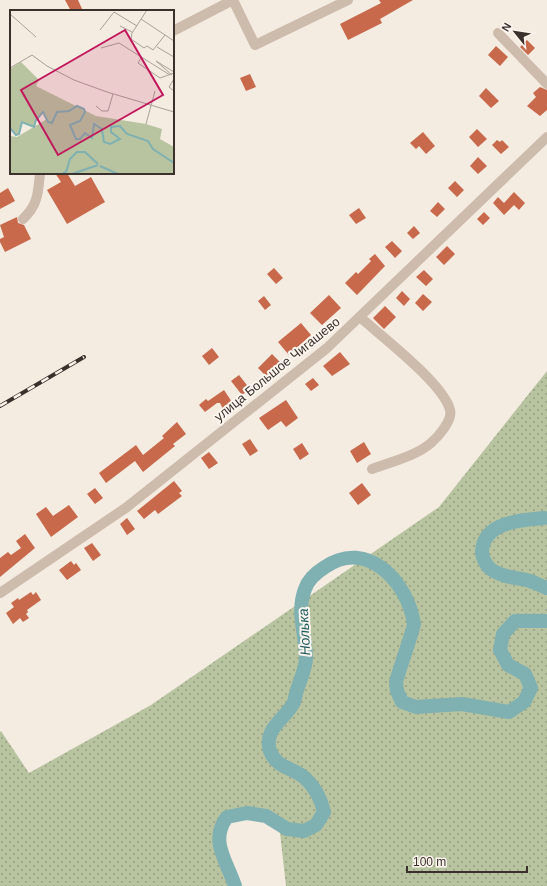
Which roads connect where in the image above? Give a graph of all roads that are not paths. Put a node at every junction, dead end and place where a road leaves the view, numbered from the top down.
1 (348, 0) edge
2 (174, 30) edge
3 (498, 33) dead end
4 (547, 84) edge
5 (547, 137) edge
6 (40, 174) edge
7 (23, 219) dead end
8 (360, 317) junction
9 (372, 469) dead end
10 (0, 593) edge

1 - 2 street
3 - 4 street
5 - 8 street, улица Большое Чигашево
6 - 7 street
8 - 9 street
8 - 10 street, улица Большое Чигашево

